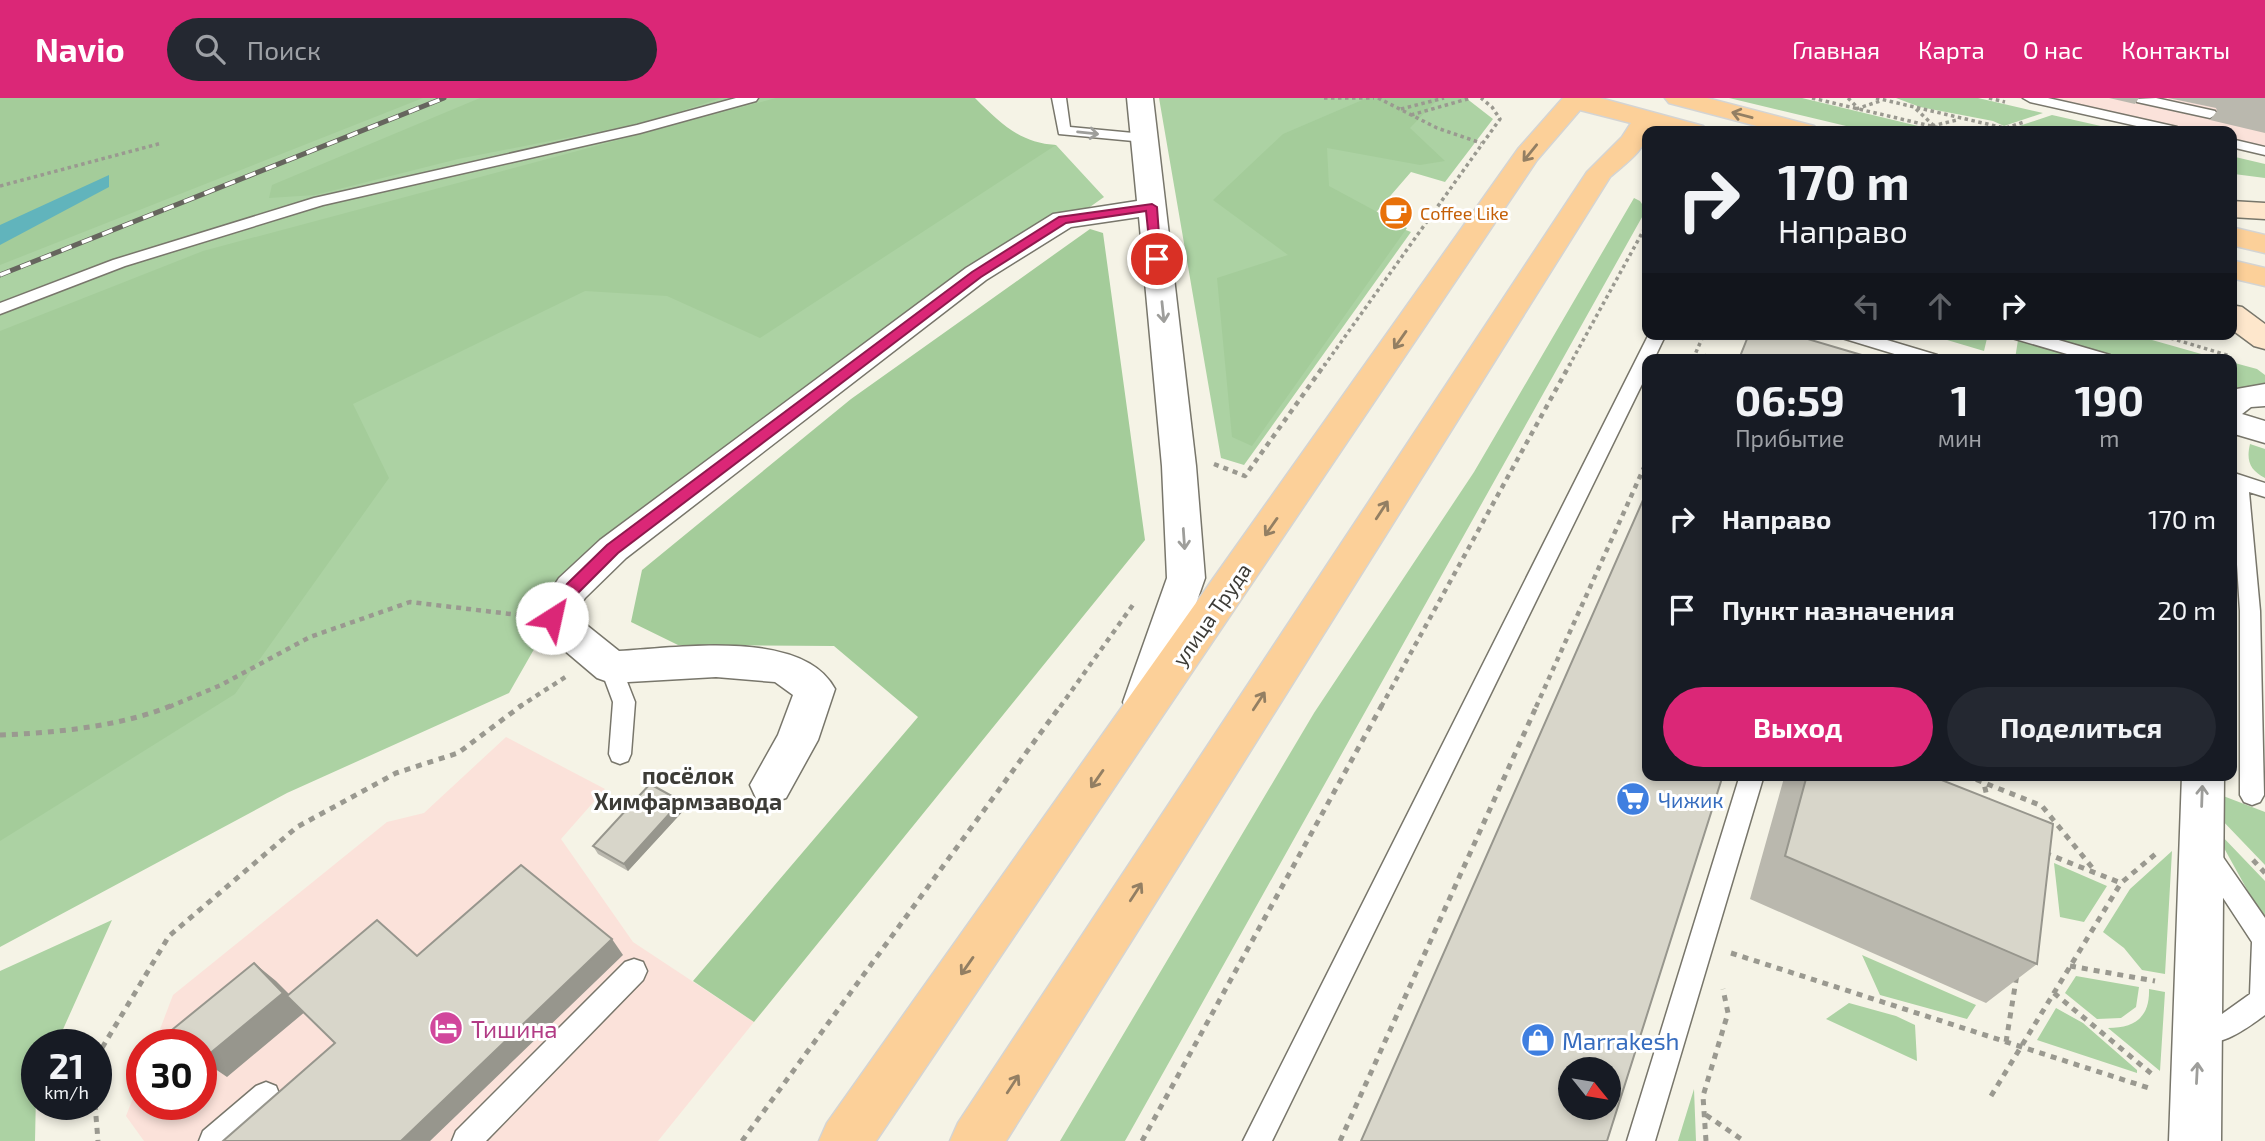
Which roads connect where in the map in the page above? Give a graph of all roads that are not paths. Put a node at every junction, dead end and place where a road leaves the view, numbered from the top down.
1 (751, 98) edge
2 (1059, 98) edge
3 (1140, 98) edge
4 (1678, 98) edge
5 (2030, 98) edge
6 (1574, 99) edge
7 (2141, 100) edge
8 (1643, 108) edge
9 (2210, 114) dead end
10 (2139, 122) junction
11 (1682, 126) edge
12 (1786, 126) edge
13 (2156, 126) edge
14 (1144, 138) junction
15 (2237, 145) edge
16 (2265, 151) edge
17 (1152, 207) junction
18 (2237, 209) edge
19 (2265, 211) edge
20 (2237, 237) edge
21 (2265, 244) edge
22 (2237, 270) edge
23 (2265, 277) edge
24 (0, 309) edge
25 (2237, 318) edge
26 (2265, 339) edge
27 (1859, 340) edge
28 (2039, 340) edge
29 (1882, 352) edge
30 (2087, 354) edge
31 (1642, 366) edge
32 (2240, 403) edge
33 (2265, 432) edge
34 (2237, 481) edge
35 (2265, 489) edge
36 (2237, 492) edge
37 (2257, 613) edge
38 (611, 667) junction
39 (1136, 723) junction
40 (620, 754) dead end
41 (1750, 781) edge
42 (2201, 781) edge
43 (771, 785) dead end
44 (2252, 795) dead end
45 (2185, 846) junction
46 (635, 971) dead end
47 (2199, 1030) junction
48 (266, 1096) dead end
49 (213, 1141) edge
50 (466, 1141) edge
51 (845, 1141) edge
52 (976, 1141) edge
53 (1257, 1141) edge
54 (1641, 1141) edge
55 (2195, 1141) edge

1 - 24 lane
2 -> 14 lane
3 - 14 street
12 -> 4 main road
5 - 10 lane
6 - 8 main road
6 -> 39 main road, улица Труда
7 - 9 lane
7 - 10 lane
8 - 11 main road
52 -> 8 main road
10 - 13 lane
14 - 17 street
15 - 16 lane
17 - 38 street
17 -> 39 street
18 - 19 street
20 - 21 main road
22 - 23 main road
25 - 26 street
27 - 29 lane
28 - 30 lane
31 - 53 lane
32 - 33 street
34 - 35 lane
36 - 37 lane
37 - 44 lane
38 - 40 lane
38 - 43 street
39 -> 51 main road, улица Труда
41 - 54 lane
45 -> 42 street
45 - 47 street
45 - 47 lane
46 - 50 lane
55 -> 47 street
48 - 49 lane

